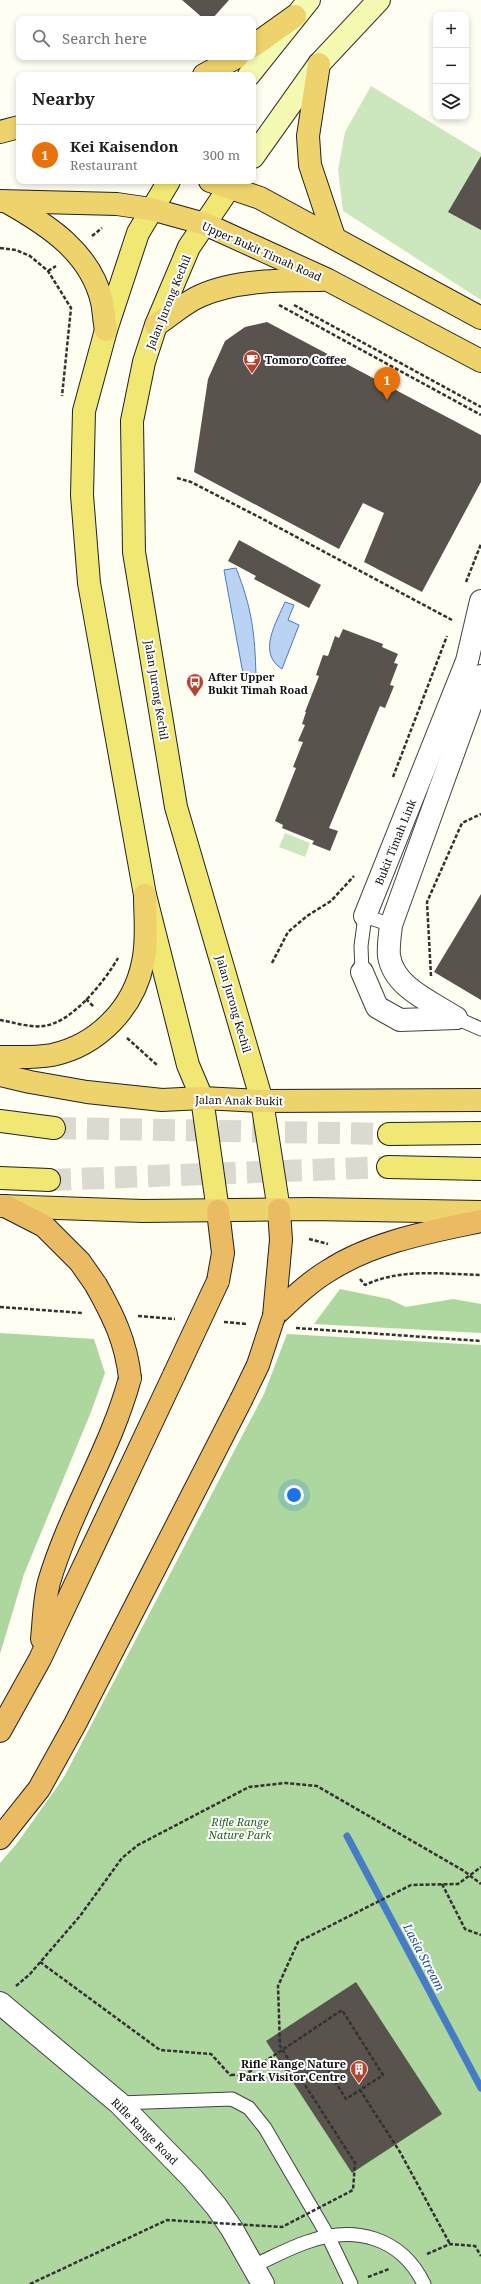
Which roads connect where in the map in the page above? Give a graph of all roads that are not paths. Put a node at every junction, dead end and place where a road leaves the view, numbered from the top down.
1 (309, 0) edge
2 (379, 0) edge
3 (295, 16) junction
4 (256, 44) edge
5 (232, 60) edge
6 (319, 64) junction
7 (210, 72) edge
8 (251, 72) edge
9 (16, 128) edge
10 (0, 132) edge
11 (0, 136) edge
12 (16, 138) edge
13 (256, 153) edge
14 (167, 184) edge
15 (225, 184) edge
16 (227, 184) edge
17 (2, 201) edge
18 (151, 209) junction
19 (205, 224) junction
20 (334, 237) junction
21 (328, 280) junction
22 (481, 318) edge
23 (156, 326) junction
24 (106, 330) junction
25 (481, 361) edge
26 (481, 601) edge
27 (476, 668) edge
28 (412, 801) junction
29 (433, 807) junction
30 (145, 895) junction
31 (365, 916) junction
32 (391, 925) junction
33 (362, 972) joint
34 (456, 1018) junction
35 (481, 1029) edge
36 (0, 1057) edge
37 (0, 1075) edge
38 (202, 1098) junction
39 (481, 1100) edge
40 (262, 1101) junction
41 (0, 1120) edge
42 (54, 1128) tunnel mouth
43 (481, 1133) edge
44 (389, 1134) tunnel mouth
45 (388, 1167) tunnel mouth
46 (481, 1168) edge
47 (0, 1178) edge
48 (48, 1180) tunnel mouth
49 (3, 1206) edge
50 (279, 1210) junction
51 (218, 1211) junction
52 (481, 1212) edge
53 (481, 1221) edge
54 (274, 1316) junction
55 (40, 1659) junction
56 (0, 1731) edge
57 (0, 1838) edge
58 (7, 1996) edge
59 (119, 2103) junction
60 (328, 2236) junction
61 (258, 2275) edge
62 (351, 2284) edge
63 (424, 2284) edge

1 - 3 main road
2 - 6 main road
3 - 4 highway
3 - 8 main road
5 - 7 highway
6 - 13 main road
6 - 20 highway
9 - 10 highway
11 - 12 highway
14 - 18 main road
15 - 19 main road, Jalan Jurong Kechil
16 - 20 highway
17 - 18 highway, Upper Bukit Timah Road
17 - 24 highway
18 - 19 highway, Upper Bukit Timah Road
18 - 24 main road
19 - 21 highway, Upper Bukit Timah Road
19 - 23 main road, Jalan Jurong Kechil
20 - 22 highway
21 - 23 highway
21 - 25 highway, Upper Bukit Timah Road
23 - 40 main road, Jalan Jurong Kechil
24 - 30 main road
26 - 27 street, Bukit Timah Link
27 - 28 street, Bukit Timah Link
27 - 29 street, Bukit Timah Link
28 - 29 lane
28 - 31 street, Bukit Timah Link
29 - 32 street, Bukit Timah Link
30 - 36 highway
30 - 38 main road
31 - 32 lane
31 - 33 lane, Bukit Timah Link
32 - 34 street, Bukit Timah Link
33 - 34 street, Bukit Timah Link
34 - 35 lane, Bukit Timah Link
37 - 38 highway, Jalan Anak Bukit
38 - 40 highway, Jalan Anak Bukit
38 - 51 main road
39 - 40 highway, Jalan Anak Bukit
40 - 50 main road, Jalan Jurong Kechil
41 - 42 main road
43 - 44 main road
45 - 46 main road
47 - 48 main road
49 - 51 highway
49 - 55 highway, bridge
50 - 51 highway
50 - 52 highway
50 - 54 highway
51 - 55 highway, bridge
53 - 54 highway
54 - 57 highway, bridge
55 - 56 highway
58 - 59 street, Rifle Range Road
59 - 60 lane
59 - 61 street, Rifle Range Road
60 - 61 lane
60 - 62 lane
60 - 63 lane

